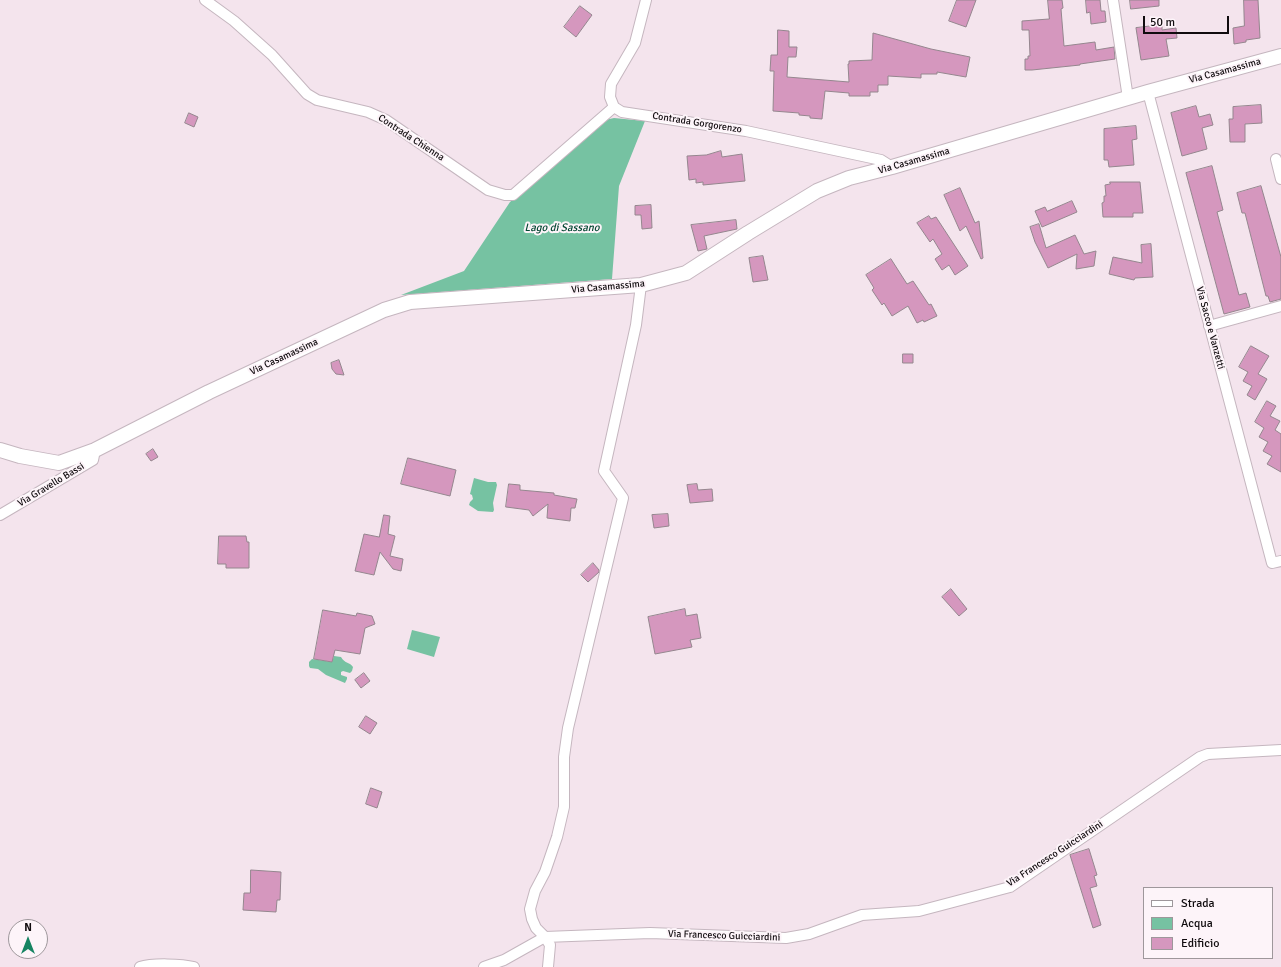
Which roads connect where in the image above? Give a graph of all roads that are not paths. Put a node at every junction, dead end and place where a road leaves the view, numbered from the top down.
1 (205, 0) edge
2 (646, 0) edge
3 (1113, 0) edge
4 (1281, 56) edge
5 (1148, 92) junction
6 (1128, 98) junction
7 (614, 107) junction
8 (1276, 159) dead end
9 (892, 168) junction
10 (1281, 179) edge
11 (641, 285) junction
12 (1281, 306) edge
13 (1209, 326) junction
14 (0, 450) edge
15 (95, 450) junction
16 (0, 515) edge
17 (1277, 562) edge
18 (1281, 750) edge
19 (549, 937) junction
20 (140, 967) edge
21 (194, 967) edge
22 (484, 967) edge
23 (548, 967) edge

1 - 7 street, Contrada Chienna
2 - 7 street
3 - 6 street
4 - 5 main road, Via Casamassima
5 - 6 main road, Via Casamassima
5 - 13 street, Via Sacco e Vanzetti
6 - 9 main road, Via Casamassima
7 - 9 street, Contrada Gorgorenzo
8 - 10 street
9 - 11 main road, Via Casamassima
11 - 15 main road, Via Casamassima
11 - 19 street
12 - 13 street
13 - 17 street, Via Sacco e Vanzetti
14 - 15 main road, Via Casamassima
15 - 16 street, Via Gravello Bassi
18 - 19 street, Via Francesco Guicciardini
19 - 22 street
19 - 23 street
20 - 21 street

